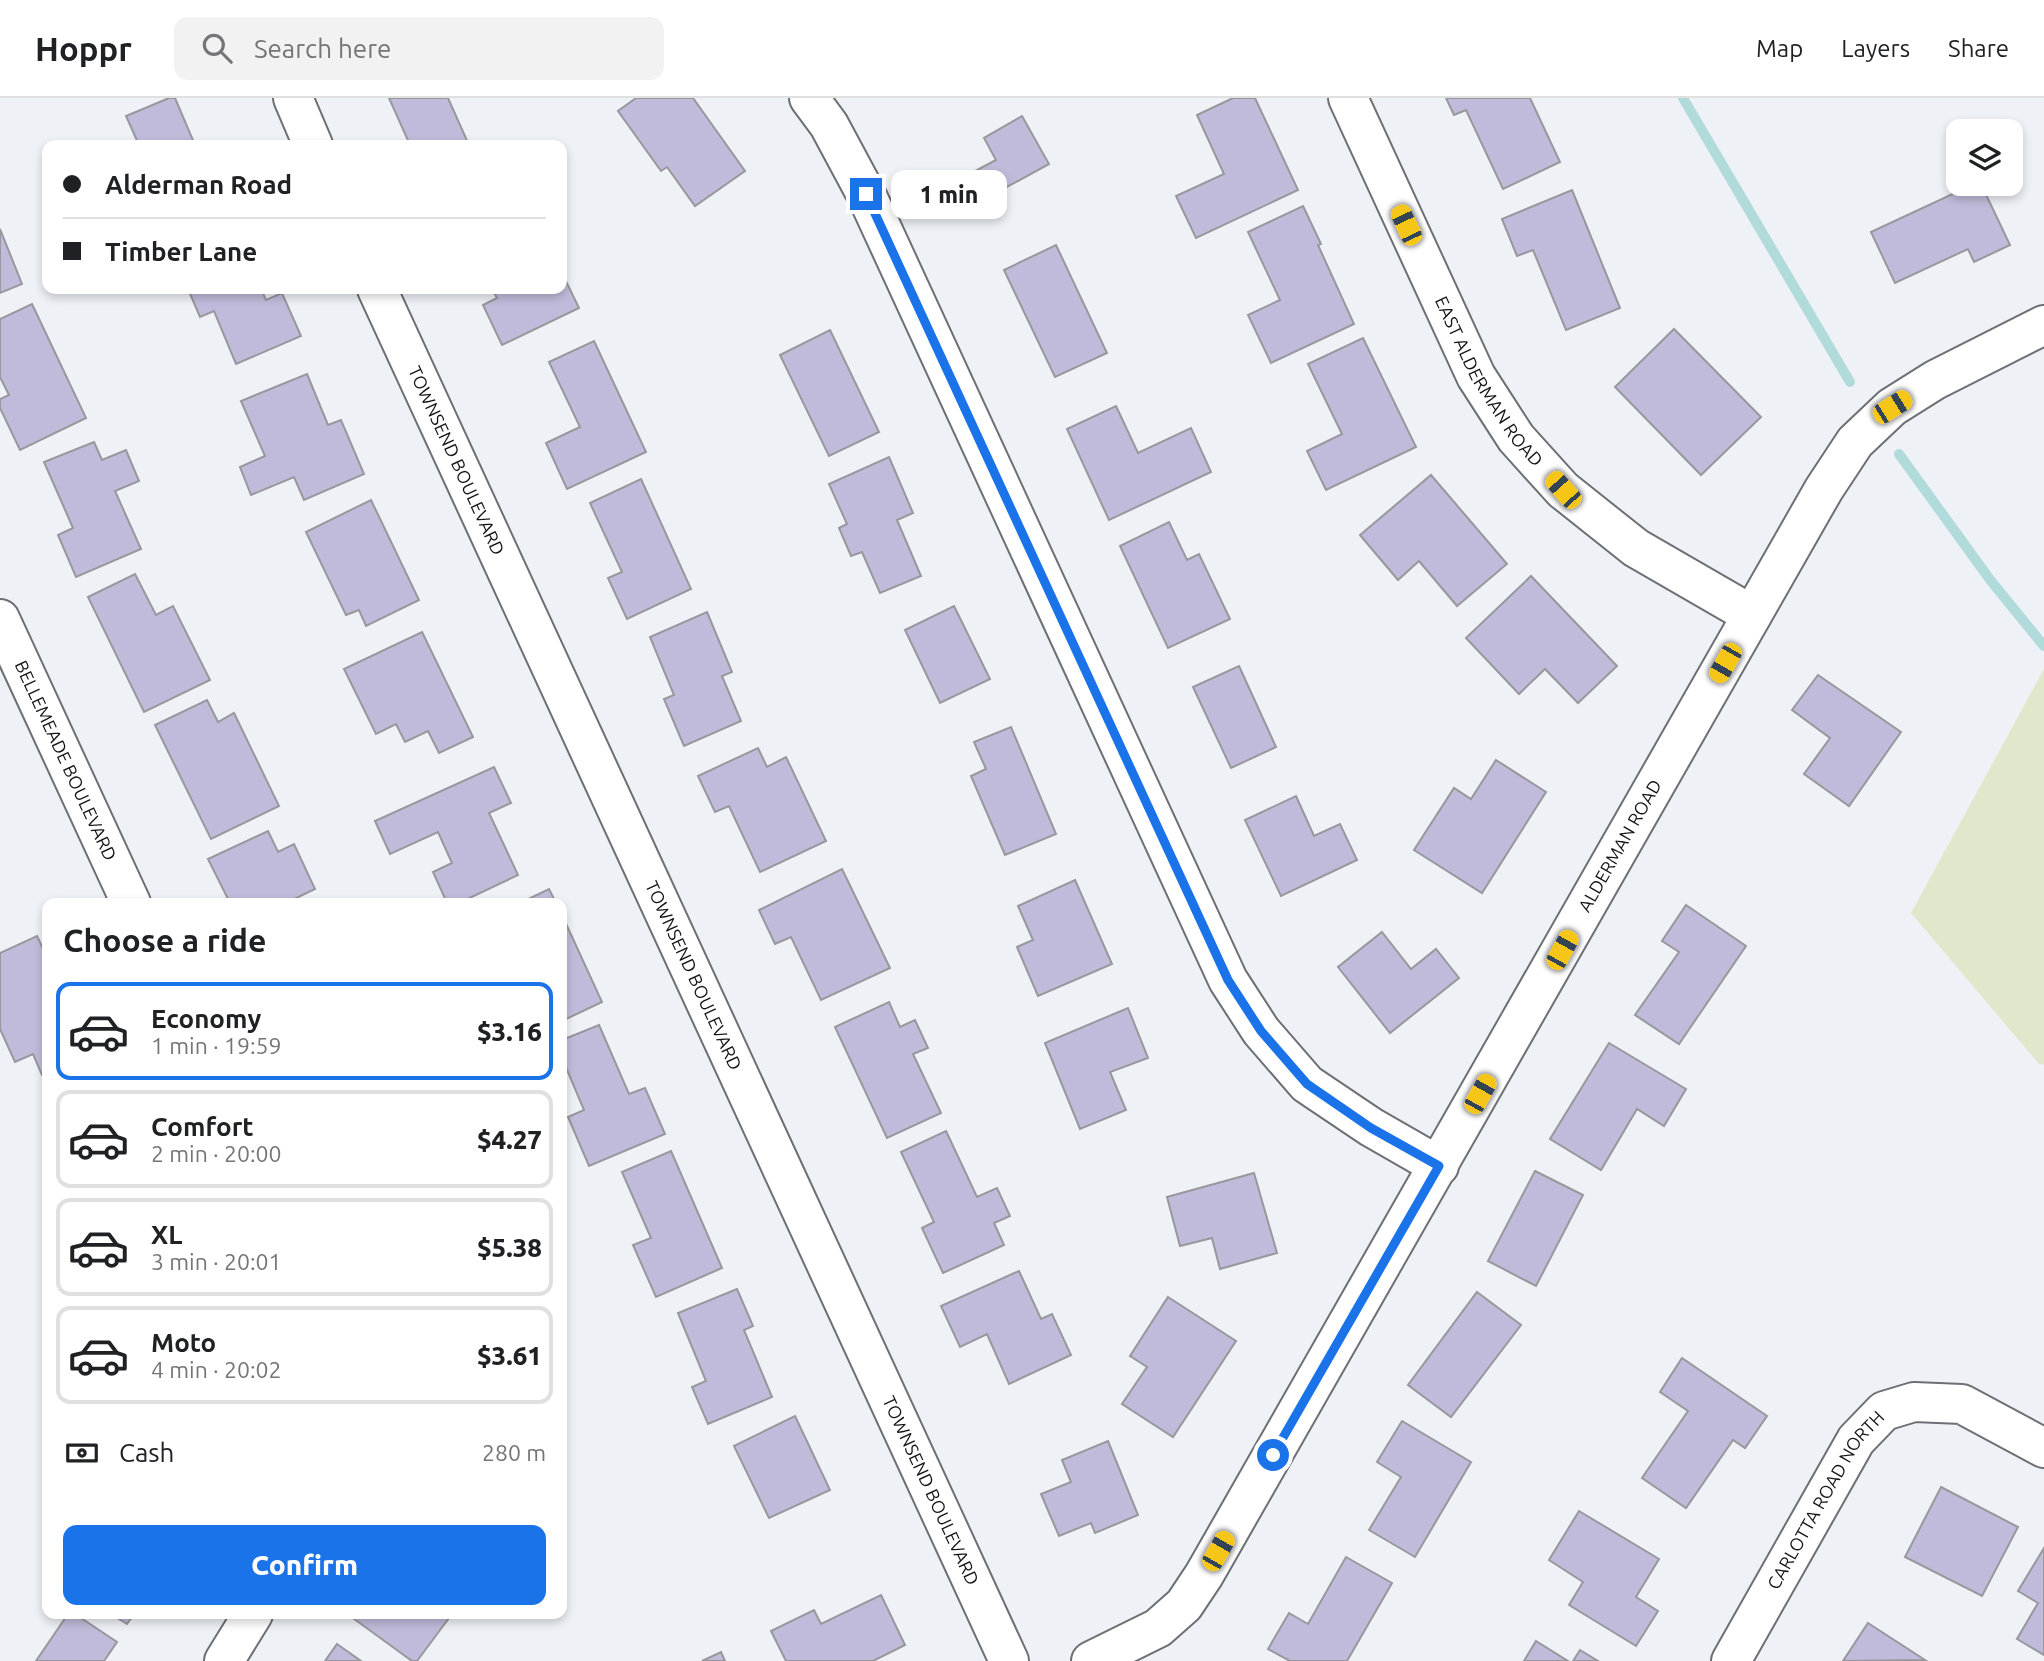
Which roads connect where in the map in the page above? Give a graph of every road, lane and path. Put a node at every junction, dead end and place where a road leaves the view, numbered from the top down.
1 (293, 98) edge
2 (810, 98) edge
3 (1348, 98) edge
4 (311, 140) edge
5 (379, 294) edge
6 (2044, 325) edge
7 (1752, 615) junction
8 (0, 619) edge
9 (129, 898) edge
10 (1439, 1166) junction
11 (2044, 1448) edge
12 (250, 1619) edge
13 (224, 1661) edge
14 (1009, 1661) edge
15 (1091, 1661) edge
16 (1731, 1661) edge

1 - 4 street
2 - 10 street
3 - 7 street, EAST ALDERMAN ROAD
5 - 14 street, TOWNSEND BOULEVARD
6 - 7 street, ALDERMAN ROAD
7 - 10 street, ALDERMAN ROAD
8 - 9 street, BELLEMEADE BOULEVARD
10 - 15 street, ALDERMAN ROAD
11 - 16 street, CARLOTTA ROAD NORTH
12 - 13 street

